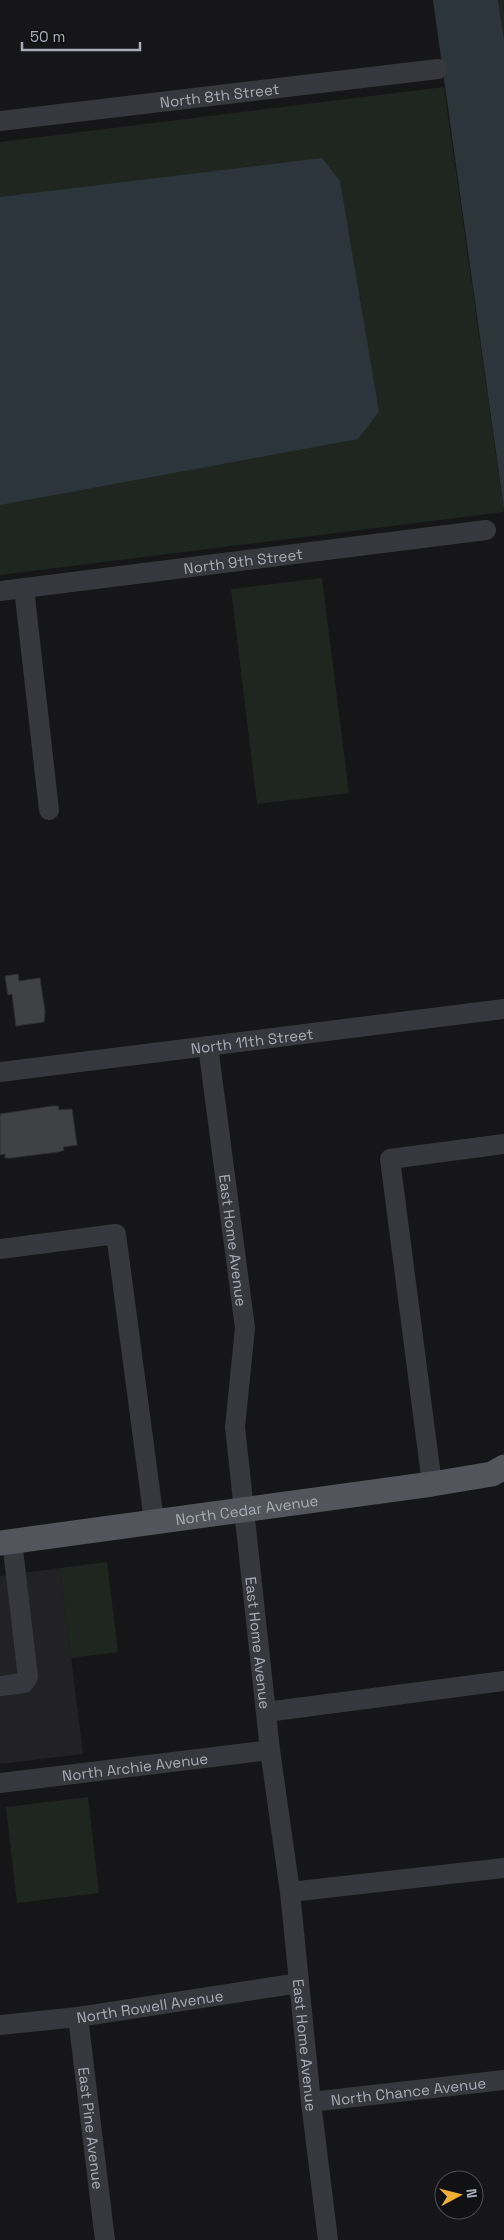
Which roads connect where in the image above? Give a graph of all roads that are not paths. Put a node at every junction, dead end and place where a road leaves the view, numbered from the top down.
1 (438, 69) dead end
2 (0, 121) edge
3 (486, 530) dead end
4 (24, 588) junction
5 (0, 591) edge
6 (49, 810) dead end
7 (504, 1008) edge
8 (208, 1046) junction
9 (0, 1072) edge
10 (504, 1144) edge
11 (0, 1250) edge
12 (500, 1473) edge
13 (432, 1484) junction
14 (243, 1509) junction
15 (154, 1521) junction
16 (6, 1542) edge
17 (504, 1681) edge
18 (0, 1686) edge
19 (266, 1712) junction
20 (270, 1750) junction
21 (0, 1783) edge
22 (504, 1868) edge
23 (290, 1892) junction
24 (299, 1983) junction
25 (78, 2018) junction
26 (0, 2026) edge
27 (504, 2080) edge
28 (311, 2102) junction
29 (105, 2240) edge
30 (328, 2240) edge

1 - 2 street, North 8th Street
3 - 4 street, North 9th Street
4 - 5 street, North 9th Street
4 - 6 street
7 - 8 street, North 11th Street
8 - 9 street, North 11th Street
8 - 14 street, East Home Avenue
10 - 13 street
11 - 15 street
12 - 13 main road, North Cedar Avenue
13 - 14 main road, North Cedar Avenue
14 - 15 main road, North Cedar Avenue
14 - 19 street, East Home Avenue
15 - 16 main road, North Cedar Avenue
16 - 18 street
17 - 19 street
19 - 20 street, East Home Avenue
20 - 21 street, North Archie Avenue
20 - 23 street, East Home Avenue
22 - 23 street
23 - 24 street, East Home Avenue
24 - 25 street, North Rowell Avenue
24 - 28 street, East Home Avenue
25 - 26 street, North Rowell Avenue
25 - 29 street, East Pine Avenue
27 - 28 street, North Chance Avenue
28 - 30 street, East Home Avenue

